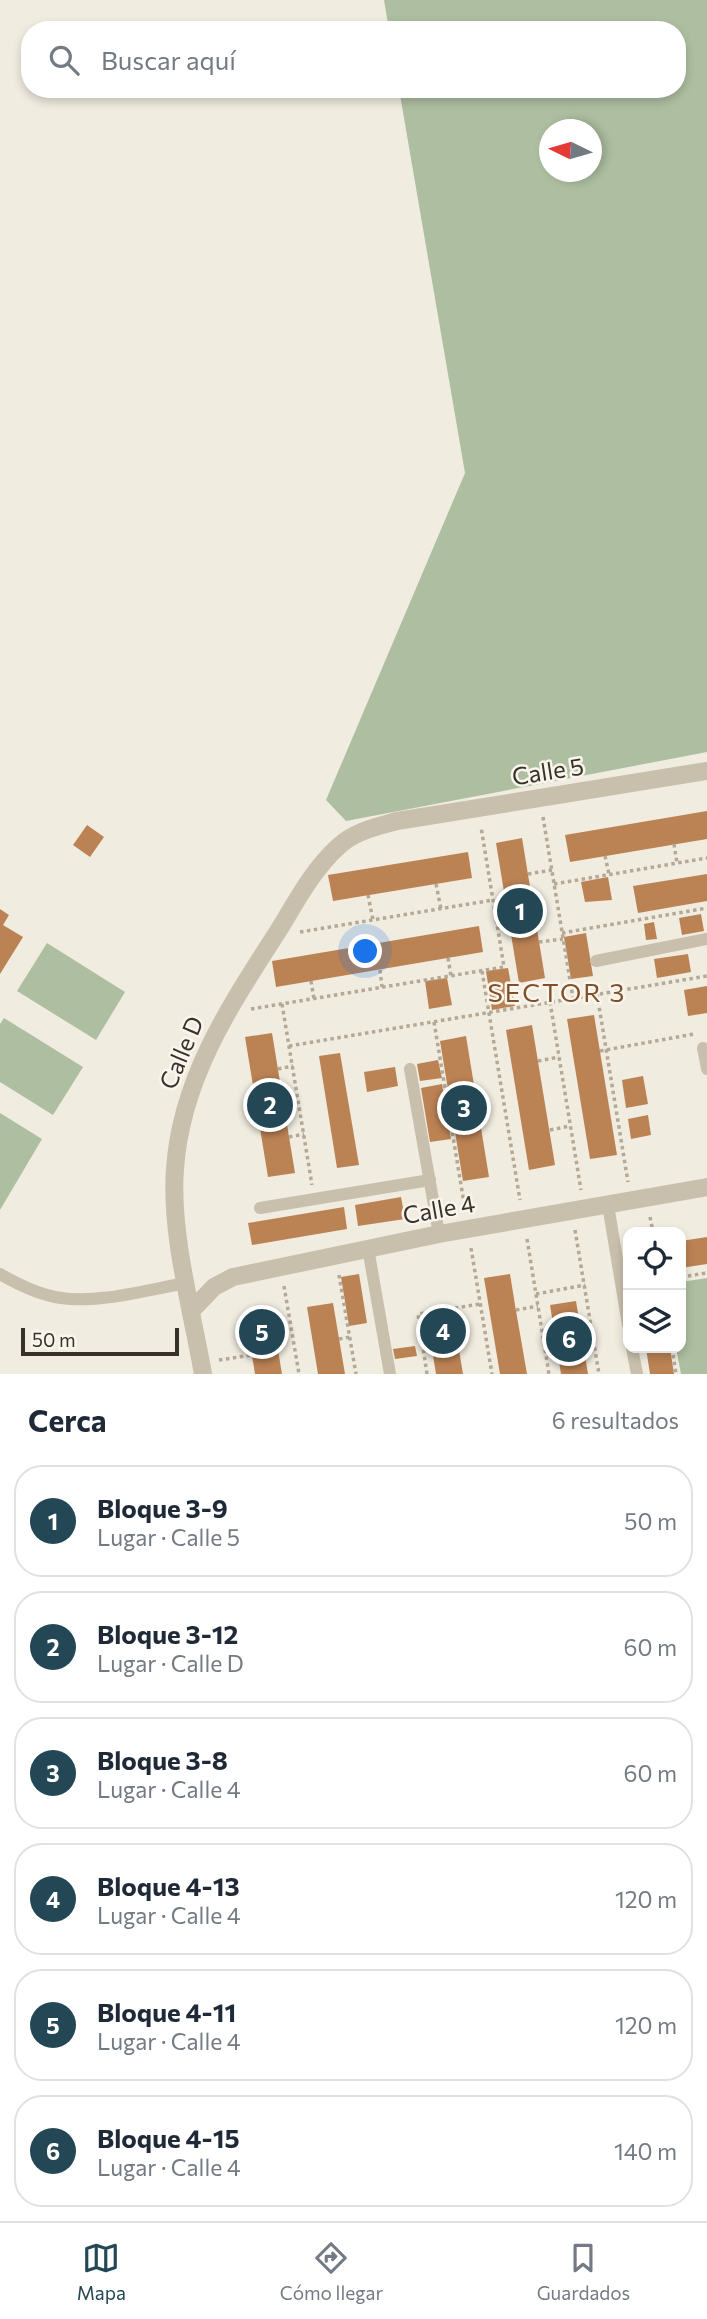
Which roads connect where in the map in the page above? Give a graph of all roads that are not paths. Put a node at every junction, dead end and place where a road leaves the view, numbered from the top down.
1 (707, 771) edge
2 (397, 821) joint
3 (707, 939) edge
4 (596, 961) dead end
5 (703, 1048) dead end
6 (410, 1069) dead end
7 (707, 1069) edge
8 (430, 1180) junction
9 (707, 1187) edge
10 (608, 1205) junction
11 (260, 1208) dead end
12 (439, 1234) junction
13 (368, 1248) junction
14 (0, 1274) edge
15 (187, 1283) junction
16 (623, 1295) edge
17 (192, 1310) junction
18 (633, 1353) edge
19 (202, 1368) edge
20 (390, 1374) edge
21 (636, 1374) edge

1 - 2 street, Calle 5
2 - 15 street, Calle D
3 - 4 lane
5 - 7 lane
6 - 8 lane
8 - 11 lane
8 - 12 lane
9 - 10 street, Calle 4
10 - 12 street, Calle 4
10 - 16 lane
12 - 13 street, Calle 4
13 - 17 street, Calle 4
13 - 20 lane
14 - 15 lane
15 - 17 street, Calle D
17 - 19 street, Calle D
18 - 21 lane

